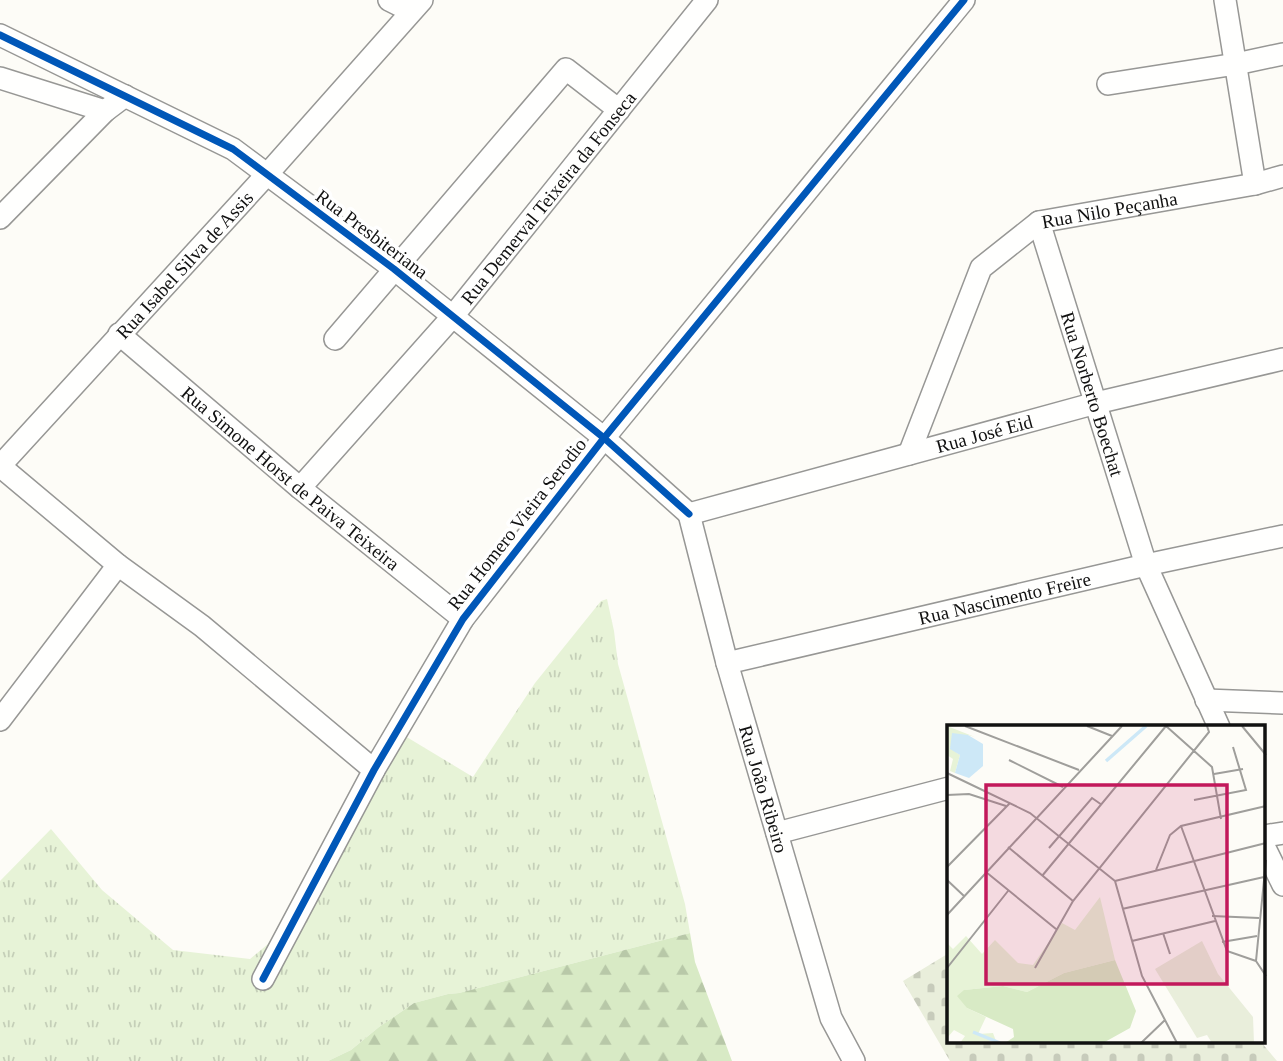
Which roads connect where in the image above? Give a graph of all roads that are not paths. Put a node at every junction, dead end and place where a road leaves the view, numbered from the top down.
1 (389, 0) edge
2 (708, 0) edge
3 (964, 0) edge
4 (1225, 0) edge
5 (417, 6) edge
6 (0, 35) edge
7 (1283, 54) edge
8 (1236, 64) junction
9 (0, 78) edge
10 (1108, 84) dead end
11 (125, 96) junction
12 (619, 110) junction
13 (105, 111) junction
14 (267, 174) junction
15 (1283, 176) edge
16 (1255, 184) junction
17 (0, 218) edge
18 (1039, 222) junction
19 (394, 269) junction
20 (453, 316) junction
21 (119, 334) junction
22 (335, 339) dead end
23 (1283, 359) edge
24 (1097, 403) junction
25 (604, 438) junction
26 (909, 454) junction
27 (0, 466) edge
28 (300, 488) junction
29 (689, 514) junction
30 (1283, 536) edge
31 (118, 565) junction
32 (1146, 565) junction
33 (463, 619) junction
34 (727, 663) junction
35 (1206, 700) junction
36 (1283, 703) edge
37 (0, 720) edge
38 (1218, 725) edge
39 (374, 770) junction
40 (947, 793) edge
41 (777, 832) junction
42 (1266, 850) edge
43 (1283, 885) edge
44 (263, 979) dead end
45 (854, 1061) edge

1 - 5 street
2 - 12 street, Rua Demerval Teixeira da Fonseca
3 - 25 street, Rua Homero Vieira Serodio
4 - 8 street
5 - 14 street, Rua Isabel Silva de Assis
6 - 11 street, Rua Presbiteriana
7 - 8 street
8 - 10 street
8 - 16 street
9 - 13 street
11 - 13 street
11 - 14 street, Rua Presbiteriana
12 - 19 street
12 - 20 street, Rua Demerval Teixeira da Fonseca
13 - 17 street
14 - 19 street, Rua Presbiteriana
14 - 21 street, Rua Isabel Silva de Assis
15 - 16 street, Rua Nilo Peçanha
16 - 18 street, Rua Nilo Peçanha
18 - 24 street, Rua Norberto Boechat
18 - 26 street, Rua Nilo Peçanha
19 - 20 street, Rua Presbiteriana
19 - 22 street
20 - 25 street, Rua Presbiteriana
20 - 28 street, Rua Demerval Teixeira da Fonseca
21 - 27 street, Rua Isabel Silva de Assis
21 - 28 street, Rua Simone Horst de Paiva Teixeira
23 - 24 street, Rua José Eid
24 - 26 street, Rua José Eid
24 - 32 street, Rua Norberto Boechat
25 - 29 street, Rua Presbiteriana
25 - 33 street, Rua Homero Vieira Serodio
26 - 29 street, Rua José Eid
27 - 31 street
28 - 33 street, Rua Simone Horst de Paiva Teixeira
29 - 34 street, Rua João Ribeiro
30 - 32 street, Rua Nascimento Freire
31 - 37 street
31 - 39 street
32 - 34 street, Rua Nascimento Freire
32 - 35 street, Rua Norberto Boechat
33 - 39 street, Rua Homero Vieira Serodio
34 - 41 street, Rua João Ribeiro
35 - 36 street
35 - 38 street, Rua Norberto Boechat
39 - 44 street, Rua Homero Vieira Serodio
40 - 41 street
41 - 45 street, Rua João Ribeiro
42 - 43 street

